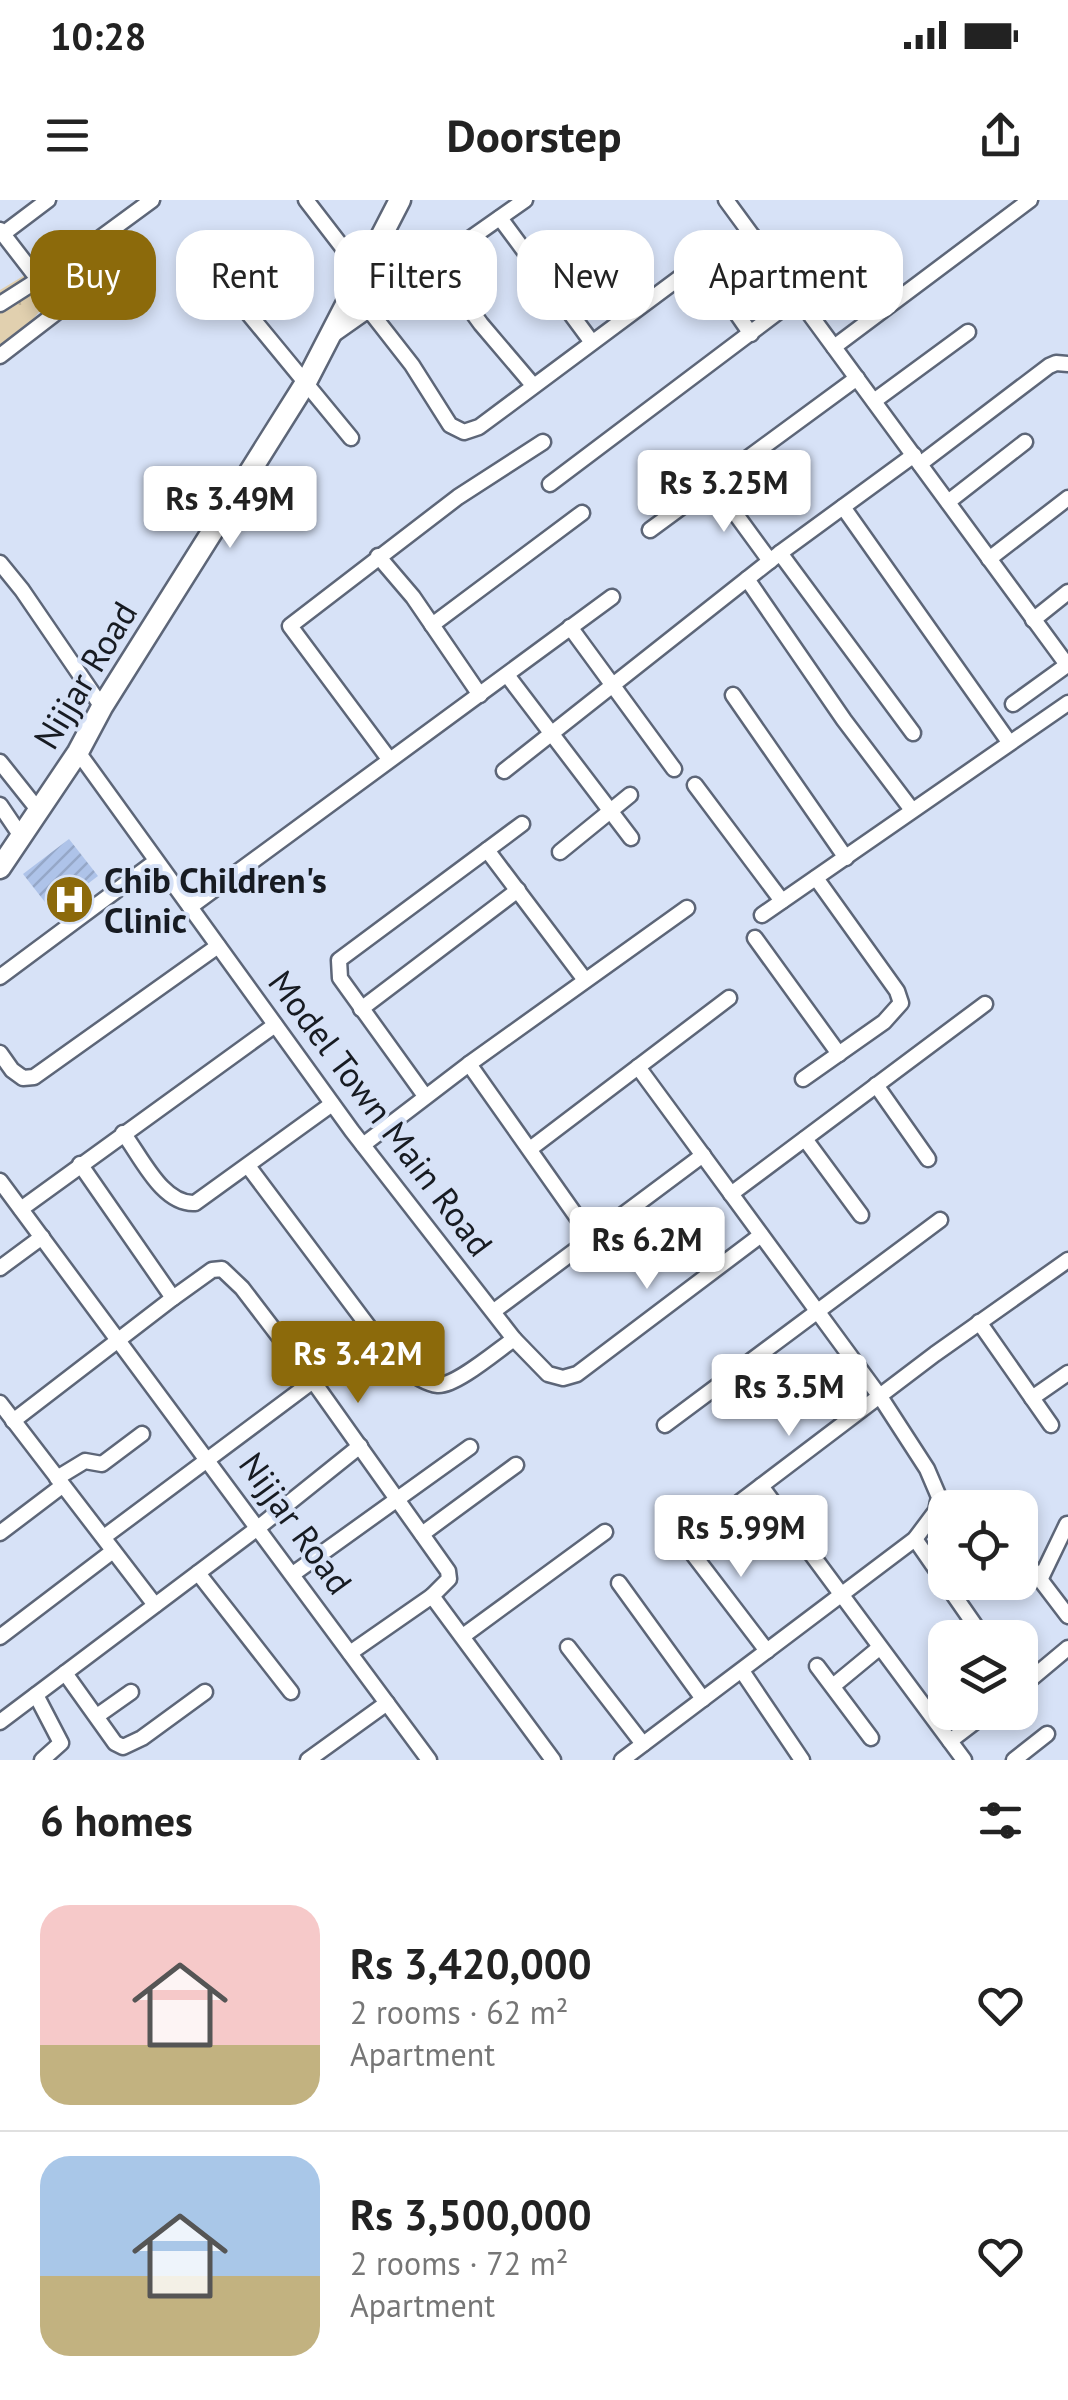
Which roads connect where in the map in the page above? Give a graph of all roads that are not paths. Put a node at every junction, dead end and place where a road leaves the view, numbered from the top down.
1 (48, 200) edge
2 (152, 200) edge
3 (306, 200) edge
4 (400, 200) edge
5 (525, 200) edge
6 (726, 200) edge
7 (1030, 200) edge
8 (500, 218) junction
9 (109, 230) edge
10 (385, 230) edge
11 (482, 230) edge
12 (748, 230) edge
13 (2, 232) edge
14 (334, 236) edge
15 (30, 269) edge
16 (674, 281) edge
17 (30, 285) edge
18 (0, 304) edge
19 (46, 320) edge
20 (254, 320) edge
21 (340, 320) edge
22 (354, 320) edge
23 (376, 320) edge
24 (478, 320) edge
25 (741, 320) edge
26 (769, 320) edge
27 (815, 320) edge
28 (968, 332) dead end
29 (751, 334) junction
30 (332, 336) junction
31 (591, 341) junction
32 (834, 347) junction
33 (0, 356) edge
34 (1068, 364) edge
35 (857, 378) junction
36 (305, 384) junction
37 (532, 384) junction
38 (874, 401) junction
39 (350, 438) dead end
40 (543, 442) dead end
41 (1025, 442) dead end
42 (917, 460) junction
43 (550, 484) dead end
44 (713, 484) junction
45 (1068, 498) edge
46 (948, 502) junction
47 (843, 508) junction
48 (582, 512) dead end
49 (650, 530) dead end
50 (378, 556) junction
51 (775, 557) junction
52 (989, 559) junction
53 (0, 563) edge
54 (747, 580) junction
55 (1068, 592) edge
56 (612, 597) dead end
57 (1033, 620) junction
58 (432, 625) junction
59 (570, 627) junction
60 (1067, 663) edge
61 (506, 675) junction
62 (612, 686) junction
63 (733, 694) dead end
64 (480, 695) junction
65 (1068, 703) edge
66 (1013, 704) dead end
67 (102, 707) junction
68 (552, 732) junction
69 (913, 733) dead end
70 (1009, 742) junction
71 (78, 752) junction
72 (389, 760) junction
73 (0, 762) edge
74 (674, 769) dead end
75 (504, 771) dead end
76 (695, 785) dead end
77 (630, 795) dead end
78 (0, 806) edge
79 (912, 810) junction
80 (39, 811) junction
81 (610, 811) junction
82 (522, 824) dead end
83 (21, 836) junction
84 (631, 838) dead end
85 (487, 850) junction
86 (560, 852) dead end
87 (846, 858) junction
88 (156, 861) junction
89 (0, 868) edge
90 (816, 878) junction
91 (518, 890) junction
92 (782, 902) junction
93 (190, 907) junction
94 (686, 908) dead end
95 (762, 915) dead end
96 (755, 938) dead end
97 (218, 946) junction
98 (0, 977) edge
99 (586, 980) junction
100 (729, 998) dead end
101 (984, 1004) dead end
102 (361, 1009) junction
103 (275, 1025) junction
104 (0, 1052) edge
105 (839, 1054) junction
106 (469, 1064) junction
107 (638, 1066) junction
108 (802, 1079) dead end
109 (876, 1086) junction
110 (425, 1096) junction
111 (332, 1104) junction
112 (124, 1133) junction
113 (805, 1138) junction
114 (363, 1145) junction
115 (530, 1149) junction
116 (703, 1155) junction
117 (928, 1160) dead end
118 (80, 1164) junction
119 (248, 1166) junction
120 (0, 1182) edge
121 (731, 1194) junction
122 (20, 1209) junction
123 (860, 1215) dead end
124 (940, 1220) dead end
125 (760, 1234) junction
126 (42, 1237) junction
127 (591, 1237) junction
128 (1068, 1260) edge
129 (0, 1268) edge
130 (172, 1298) junction
131 (816, 1310) junction
132 (494, 1312) junction
133 (978, 1322) junction
134 (514, 1338) junction
135 (121, 1340) junction
136 (1068, 1373) edge
137 (313, 1382) junction
138 (881, 1398) junction
139 (1032, 1398) junction
140 (0, 1403) edge
141 (13, 1421) junction
142 (665, 1425) dead end
143 (1052, 1425) dead end
144 (142, 1434) dead end
145 (360, 1446) junction
146 (470, 1447) dead end
147 (208, 1458) junction
148 (516, 1465) dead end
149 (59, 1482) junction
150 (761, 1486) junction
151 (936, 1490) edge
152 (398, 1501) junction
153 (724, 1514) dead end
154 (928, 1524) edge
155 (1067, 1524) edge
156 (259, 1527) junction
157 (605, 1532) dead end
158 (0, 1533) edge
159 (422, 1534) junction
160 (104, 1537) junction
161 (680, 1537) dead end
162 (915, 1539) junction
163 (113, 1551) junction
164 (198, 1573) junction
165 (292, 1574) junction
166 (1038, 1577) edge
167 (1040, 1580) junction
168 (618, 1582) dead end
169 (432, 1596) junction
170 (840, 1596) junction
171 (155, 1606) junction
172 (1068, 1616) edge
173 (971, 1620) edge
174 (463, 1636) junction
175 (0, 1637) edge
176 (568, 1647) dead end
177 (879, 1648) junction
178 (1068, 1648) edge
179 (767, 1651) junction
180 (350, 1653) junction
181 (816, 1666) dead end
182 (742, 1671) junction
183 (65, 1673) junction
184 (1038, 1673) edge
185 (833, 1686) junction
186 (131, 1692) dead end
187 (205, 1692) dead end
188 (291, 1692) dead end
189 (36, 1695) junction
190 (704, 1699) junction
191 (388, 1703) junction
192 (97, 1716) junction
193 (0, 1722) edge
194 (964, 1730) edge
195 (1047, 1734) dead end
196 (871, 1738) dead end
197 (950, 1741) junction
198 (644, 1744) junction
199 (42, 1760) edge
200 (308, 1760) edge
201 (429, 1760) edge
202 (552, 1760) edge
203 (622, 1760) edge
204 (802, 1760) edge
205 (964, 1760) edge
206 (1014, 1760) edge

1 - 13 street
2 - 9 street
3 - 14 street
4 - 10 street, Nijjar Road
5 - 8 street
6 - 12 street
7 - 32 street
8 - 11 street
8 - 31 street
13 - 15 street
16 - 31 street
17 - 18 street
19 - 33 street
20 - 36 street
21 - 30 street, Nijjar Road
22 - 30 street
23 - 37 street
24 - 37 street
25 - 29 street
26 - 29 street
27 - 32 street
28 - 38 street
29 - 43 street
30 - 36 street, Nijjar Road
31 - 37 street
32 - 35 street
34 - 42 street
35 - 38 street
35 - 44 street
36 - 39 street
36 - 67 street, Nijjar Road
38 - 42 street
40 - 50 street
41 - 46 street
42 - 46 street
42 - 47 street
44 - 49 street
44 - 51 street
45 - 52 street
46 - 52 street
47 - 51 street
47 - 70 street
48 - 58 street
50 - 58 street
50 - 72 street
51 - 54 street
51 - 69 street
52 - 57 street
53 - 67 street
54 - 62 street
54 - 79 street
55 - 57 street
56 - 59 street
57 - 60 street
58 - 64 street
59 - 61 street
59 - 62 street
60 - 66 street
61 - 64 street
61 - 68 street
62 - 68 street
62 - 74 street
63 - 87 street
64 - 72 street
65 - 70 street
67 - 71 street, Nijjar Road
68 - 75 street
68 - 81 street
70 - 79 street
71 - 80 street, Nijjar Road
71 - 88 street, Model Town Main Road
72 - 93 street
73 - 80 street
76 - 92 street
77 - 81 street
78 - 83 street
79 - 87 street
80 - 83 street, Nijjar Road
81 - 84 street
81 - 86 street
82 - 85 street
83 - 89 street, Nijjar Road
85 - 91 street
85 - 102 street
87 - 90 street
88 - 93 street, Model Town Main Road
88 - 98 street
90 - 92 street
90 - 105 street
91 - 99 street
91 - 102 street
92 - 95 street
93 - 97 street, Model Town Main Road
94 - 99 street
96 - 105 street
97 - 103 street, Model Town Main Road
97 - 104 street
99 - 106 street
100 - 107 street
101 - 109 street
102 - 110 street
103 - 111 street, Model Town Main Road
103 - 112 street
105 - 108 street
106 - 110 street
106 - 115 street
107 - 115 street
107 - 116 street
109 - 113 street
109 - 117 street
110 - 114 street
111 - 114 street, Model Town Main Road
111 - 119 street
112 - 118 street
112 - 119 street
113 - 121 street
113 - 123 street
114 - 132 street, Model Town Main Road
115 - 127 street
116 - 121 street
116 - 127 street
118 - 122 street
118 - 130 street
119 - 134 street
120 - 122 street, Nijjar Road
121 - 125 street
122 - 126 street, Nijjar Road
124 - 131 street
125 - 131 street
125 - 134 street, Model Town Main Road
126 - 129 street
126 - 135 street, Nijjar Road
127 - 132 street
128 - 133 street
130 - 135 street
130 - 137 street
131 - 138 street
131 - 142 street
132 - 134 street, Model Town Main Road
133 - 138 street
133 - 139 street
135 - 141 street
135 - 147 street, Nijjar Road
136 - 139 street
137 - 145 street
137 - 147 street
138 - 150 street
138 - 151 street
139 - 143 street
140 - 141 street
141 - 149 street
144 - 149 street
145 - 152 street
145 - 156 street
146 - 152 street
147 - 156 street, Nijjar Road
147 - 160 street
148 - 159 street
149 - 158 street
149 - 160 street
150 - 153 street
150 - 170 street
152 - 159 street
152 - 165 street
154 - 162 street
155 - 167 street
156 - 164 street
156 - 165 street, Nijjar Road
157 - 174 street
159 - 169 street
160 - 163 street
161 - 179 street
162 - 170 street
162 - 173 street
163 - 171 street
163 - 175 street
164 - 171 street
164 - 188 street
165 - 180 street, Nijjar Road
166 - 167 street
167 - 172 street
168 - 190 street
169 - 174 street
169 - 180 street
170 - 177 street
170 - 179 street
171 - 183 street
174 - 202 street
176 - 198 street
177 - 185 street
177 - 197 street
178 - 184 street
179 - 182 street
180 - 191 street, Nijjar Road
181 - 185 street
182 - 190 street
182 - 204 street
183 - 189 street
183 - 192 street
185 - 196 street
186 - 192 street
187 - 192 street
189 - 193 street
189 - 199 street
190 - 198 street
191 - 200 street
191 - 201 street, Nijjar Road
194 - 197 street
195 - 206 street
197 - 205 street
198 - 203 street

